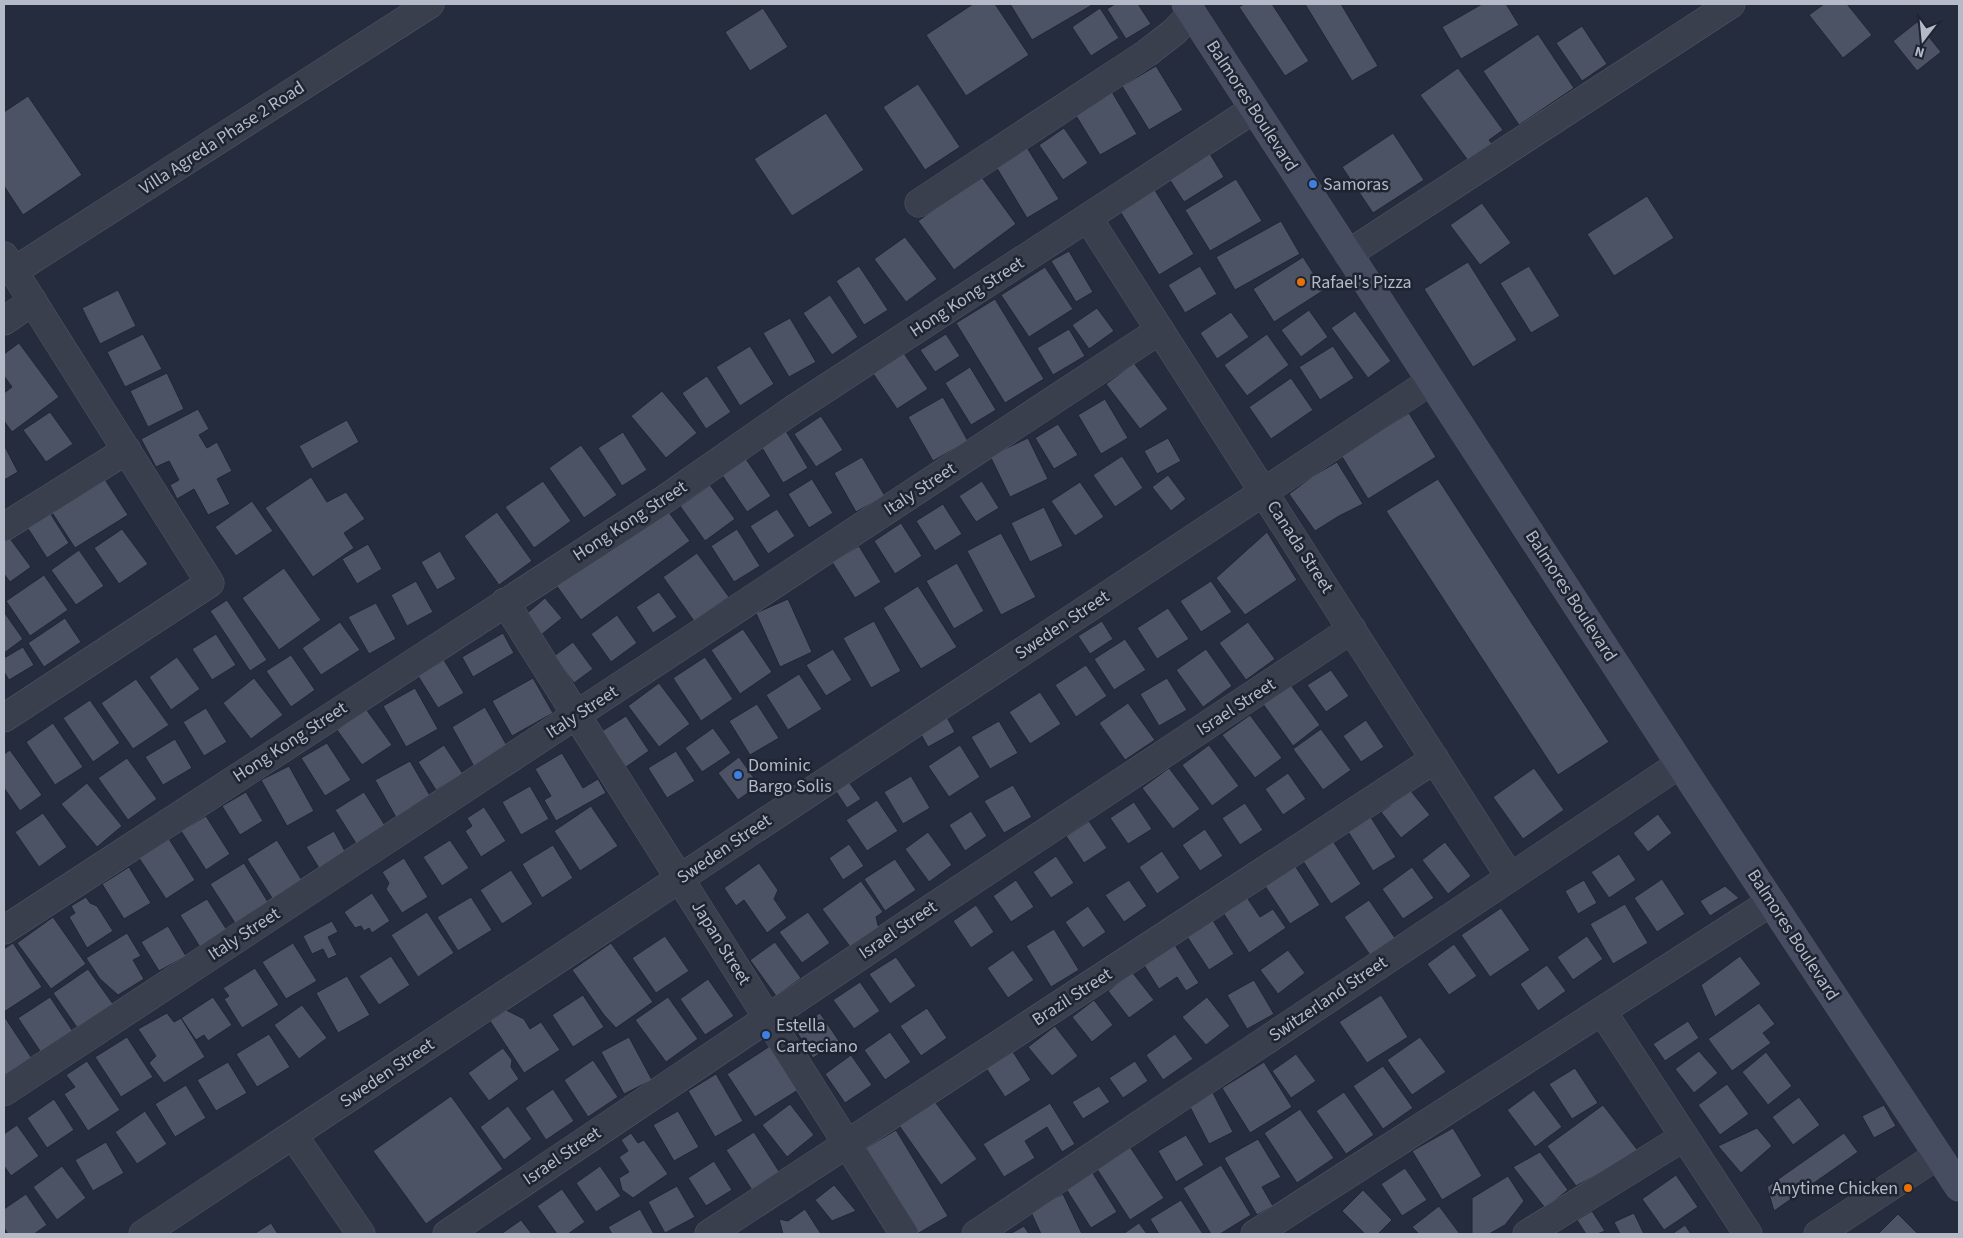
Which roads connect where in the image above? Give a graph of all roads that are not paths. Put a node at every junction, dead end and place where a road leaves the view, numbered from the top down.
1 (430, 4) edge
2 (1731, 4) edge
3 (1194, 7) edge
4 (1254, 110) junction
5 (919, 203) dead end
6 (1088, 218) junction
7 (1348, 254) junction
8 (9, 264) edge
9 (33, 301) junction
10 (4, 321) edge
11 (1160, 330) junction
12 (1431, 381) junction
13 (126, 450) junction
14 (1264, 492) junction
15 (4, 527) edge
16 (505, 602) junction
17 (1352, 629) junction
18 (577, 715) junction
19 (4, 718) edge
20 (1435, 759) junction
21 (1680, 764) junction
22 (1510, 877) junction
23 (680, 878) junction
24 (1771, 902) junction
25 (4, 930) edge
26 (1602, 1011) junction
27 (768, 1017) junction
28 (4, 1092) edge
29 (293, 1135) junction
30 (1684, 1137) junction
31 (848, 1144) junction
32 (1938, 1154) junction
33 (1959, 1187) edge
34 (143, 1234) edge
35 (361, 1234) edge
36 (447, 1234) edge
37 (709, 1234) edge
38 (904, 1234) edge
39 (976, 1234) edge
40 (1254, 1234) edge
41 (1527, 1234) edge
42 (1748, 1234) edge
43 (1818, 1234) edge

1 - 8 street, Villa Agreda Phase 2 Road
2 - 7 street
3 - 4 main road, Balmores Boulevard
3 - 5 street
4 - 6 street, Hong Kong Street
4 - 7 main road, Balmores Boulevard
6 - 11 street, Canada Street
6 - 16 street, Hong Kong Street
7 - 12 main road, Balmores Boulevard
8 - 9 street
9 - 10 street
9 - 13 street
11 - 14 street, Canada Street
11 - 18 street, Italy Street
12 - 14 street, Sweden Street
12 - 21 main road, Balmores Boulevard
13 - 15 street
13 - 19 street
14 - 17 street, Canada Street
14 - 23 street, Sweden Street
16 - 18 street, Japan Street
16 - 25 street, Hong Kong Street
17 - 20 street, Canada Street
17 - 27 street, Israel Street
18 - 23 street, Japan Street
18 - 28 street, Italy Street
20 - 22 street, Canada Street
20 - 31 street, Brazil Street
21 - 22 street, Switzerland Street
21 - 24 main road, Balmores Boulevard
22 - 39 street, Switzerland Street
23 - 27 street, Japan Street
23 - 29 street, Sweden Street
24 - 26 street
24 - 32 main road, Balmores Boulevard
26 - 30 street
26 - 40 street
27 - 31 street, Japan Street
27 - 36 street, Israel Street
29 - 34 street, Sweden Street
29 - 35 street
30 - 41 street
30 - 42 street
31 - 37 street, Brazil Street
31 - 38 street, Japan Street
32 - 33 main road, Balmores Boulevard
32 - 43 street

